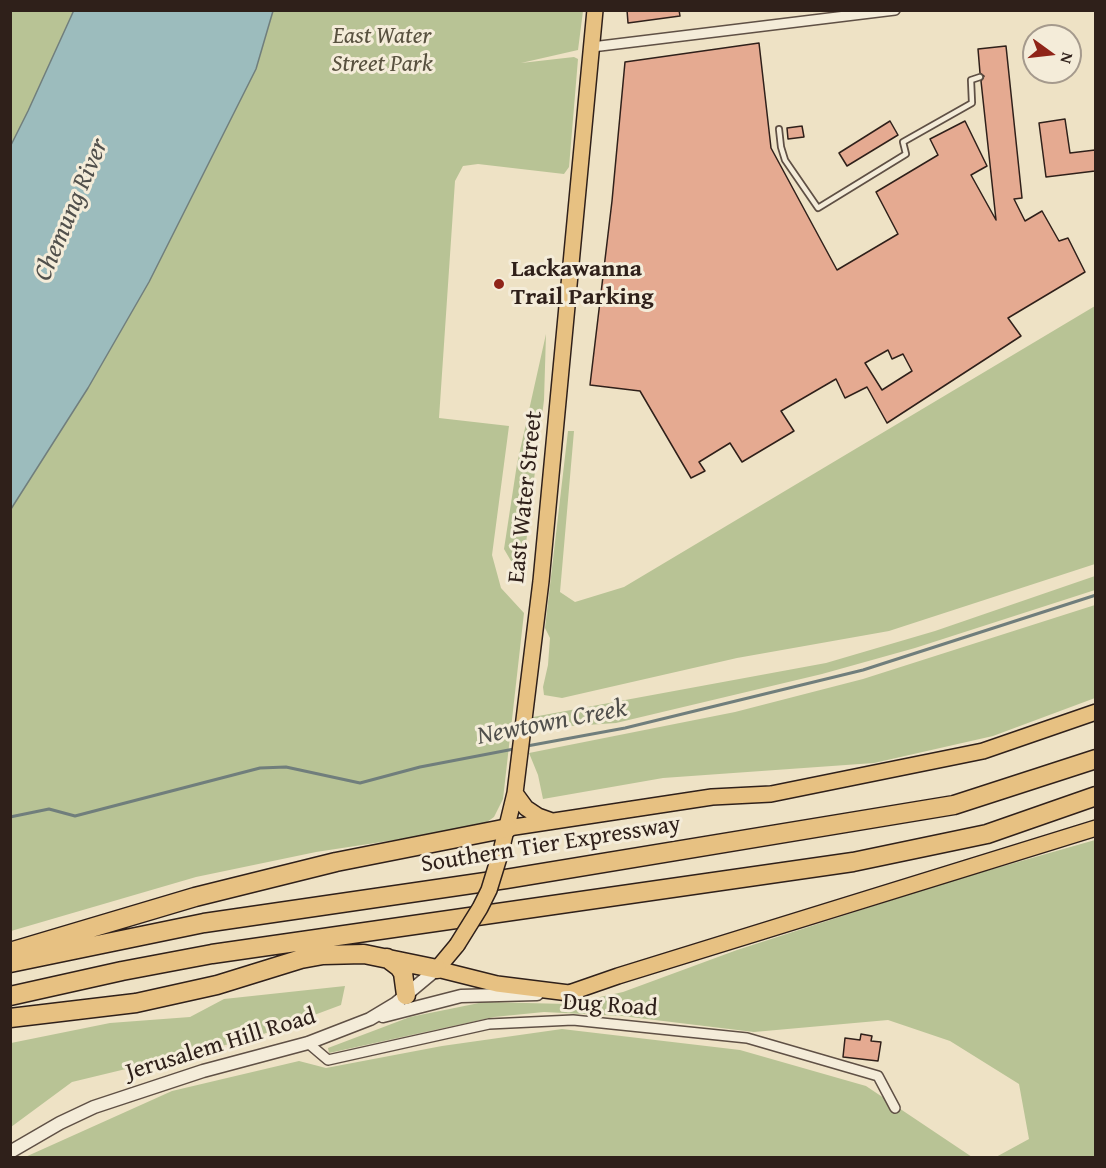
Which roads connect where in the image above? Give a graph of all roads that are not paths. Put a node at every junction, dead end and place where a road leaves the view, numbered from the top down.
1 (595, 10) edge
2 (895, 10) edge
3 (592, 47) junction
4 (980, 77) dead end
5 (779, 129) dead end
6 (1095, 712) edge
7 (1095, 759) edge
8 (516, 786) junction
9 (1095, 796) edge
10 (553, 821) junction
11 (508, 828) junction
12 (1095, 828) edge
13 (10, 951) edge
14 (387, 958) junction
15 (10, 963) edge
16 (437, 969) junction
17 (569, 993) junction
18 (406, 995) junction
19 (10, 996) edge
20 (10, 1017) edge
21 (370, 1019) junction
22 (308, 1043) junction
23 (895, 1108) dead end
24 (10, 1152) edge

1 - 3 main road, East Water Street
2 - 3 street
3 - 8 main road, East Water Street
4 - 5 lane
6 - 10 main road
7 - 15 highway, Southern Tier Expressway
8 - 10 main road
8 - 11 main road, East Water Street
9 - 19 highway
10 - 11 main road
11 - 13 highway
11 - 16 main road, East Water Street, bridge
12 - 17 main road
14 - 16 highway
14 - 18 highway
14 - 20 highway
16 - 17 main road
16 - 18 street, Jerusalem Hill Road
17 - 21 street
18 - 21 street, Jerusalem Hill Road
21 - 22 street, Jerusalem Hill Road
22 - 23 street, Dug Road
22 - 24 street, Jerusalem Hill Road

